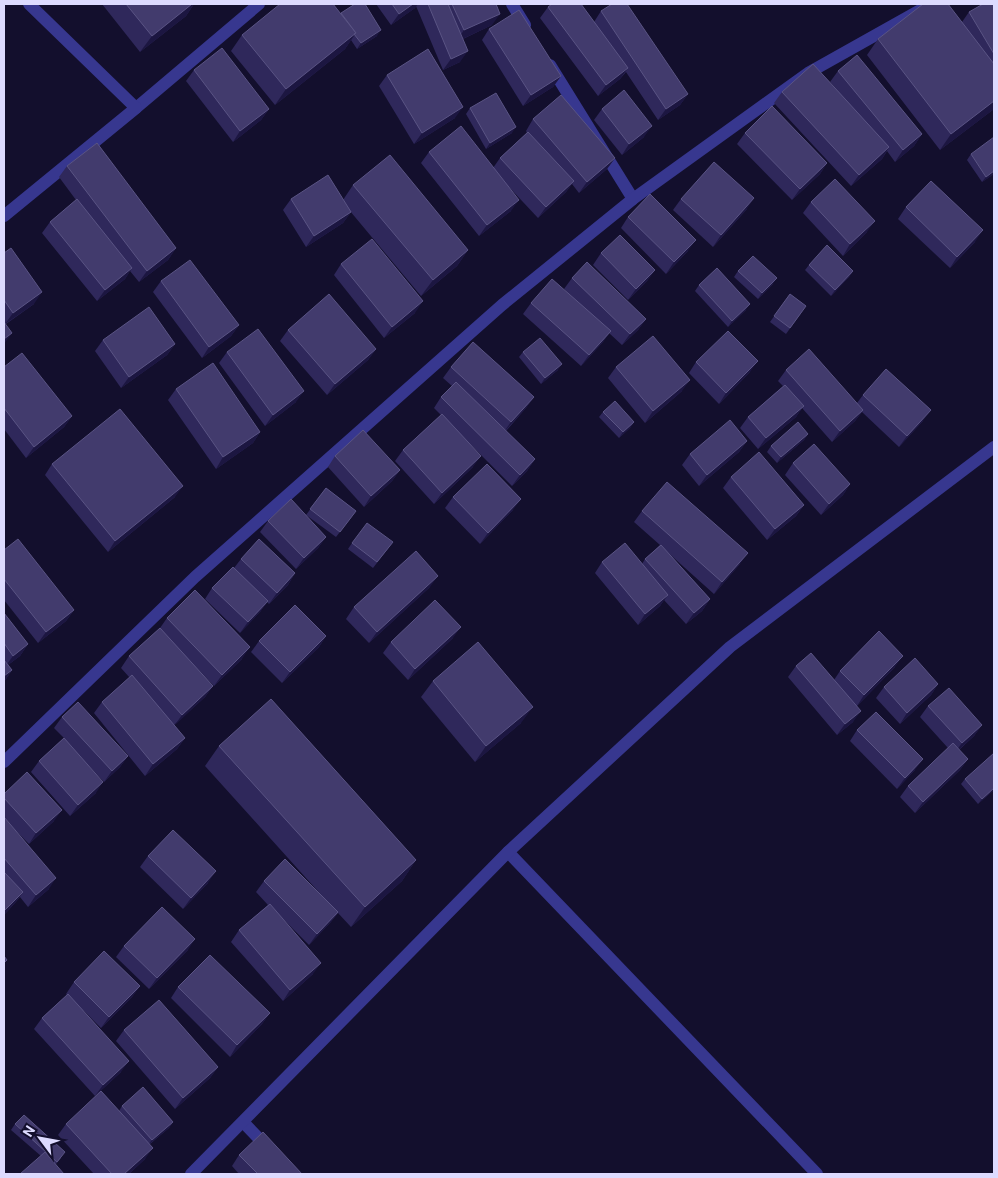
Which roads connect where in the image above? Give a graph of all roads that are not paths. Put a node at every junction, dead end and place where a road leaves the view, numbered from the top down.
1 (29, 4) edge
2 (259, 4) edge
3 (512, 4) edge
4 (931, 4) edge
5 (533, 38) edge
6 (544, 55) edge
7 (136, 108) junction
8 (634, 199) junction
9 (4, 216) edge
10 (994, 447) edge
11 (4, 762) edge
12 (508, 852) junction
13 (244, 1123) junction
14 (191, 1174) edge
15 (294, 1174) edge
16 (816, 1174) edge

1 - 7 street
2 - 7 street
3 - 5 street
4 - 8 street
6 - 8 street
7 - 9 street
8 - 11 street
10 - 12 street
12 - 13 street
12 - 16 street
13 - 14 street
13 - 15 street

